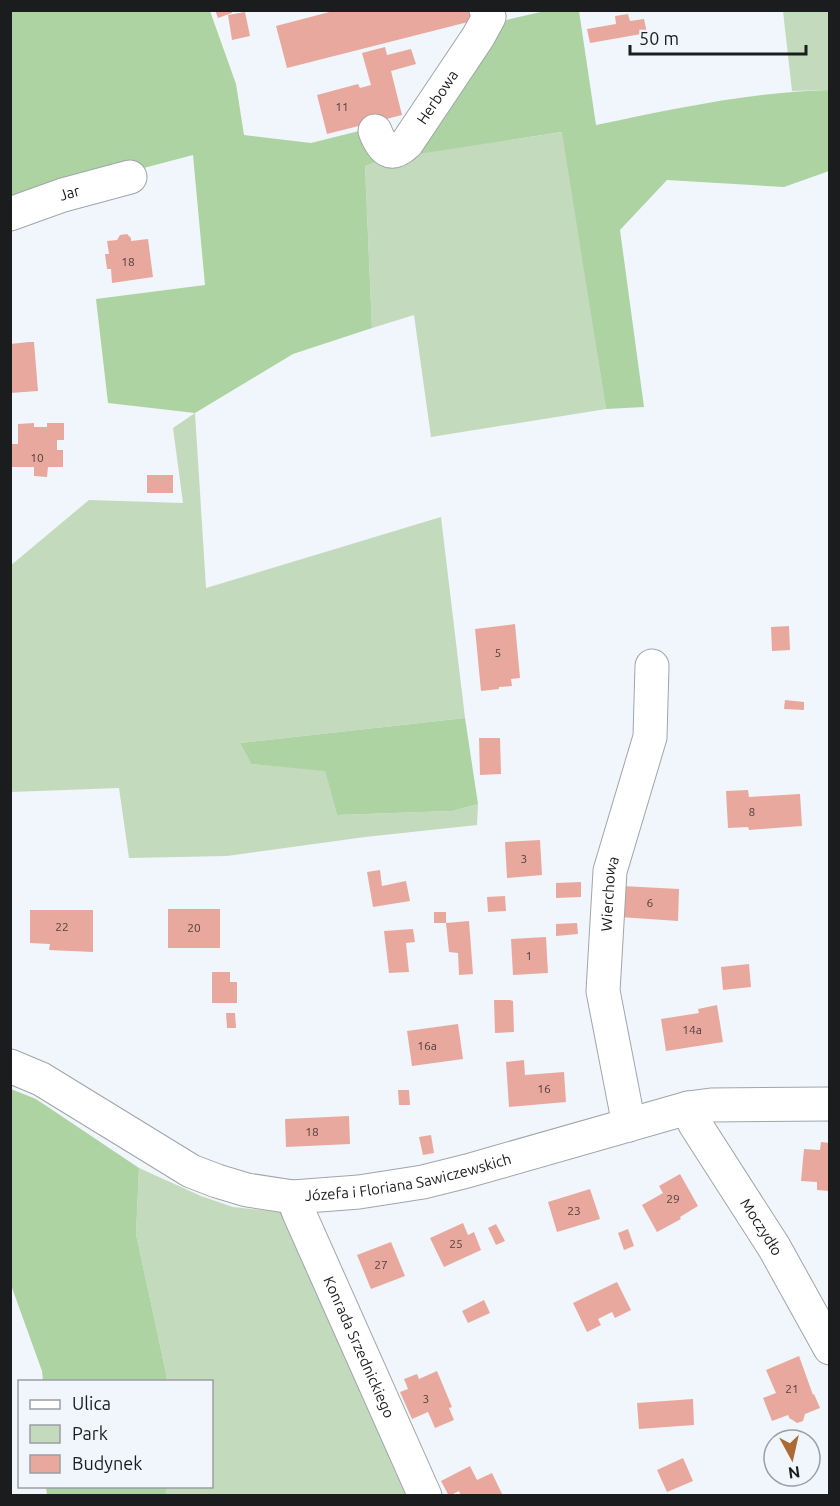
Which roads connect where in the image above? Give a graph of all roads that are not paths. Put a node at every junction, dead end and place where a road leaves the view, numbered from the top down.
1 (486, 10) edge
2 (375, 131) dead end
3 (130, 177) dead end
4 (10, 214) edge
5 (652, 666) dead end
6 (10, 1066) edge
7 (830, 1104) edge
8 (688, 1108) junction
9 (629, 1125) junction
10 (293, 1197) junction
11 (830, 1348) edge
12 (425, 1496) edge

1 - 2 street, Herbowa
3 - 4 street, Jar
5 - 9 street, Wierchowa
6 - 10 street, Józefa i Floriana Sawiczewskich
7 - 8 street, Józefa i Floriana Sawiczewskich
8 - 9 street, Józefa i Floriana Sawiczewskich
8 - 11 street, Moczydło
9 - 10 street, Józefa i Floriana Sawiczewskich
10 - 12 street, Konrada Srzednickiego

